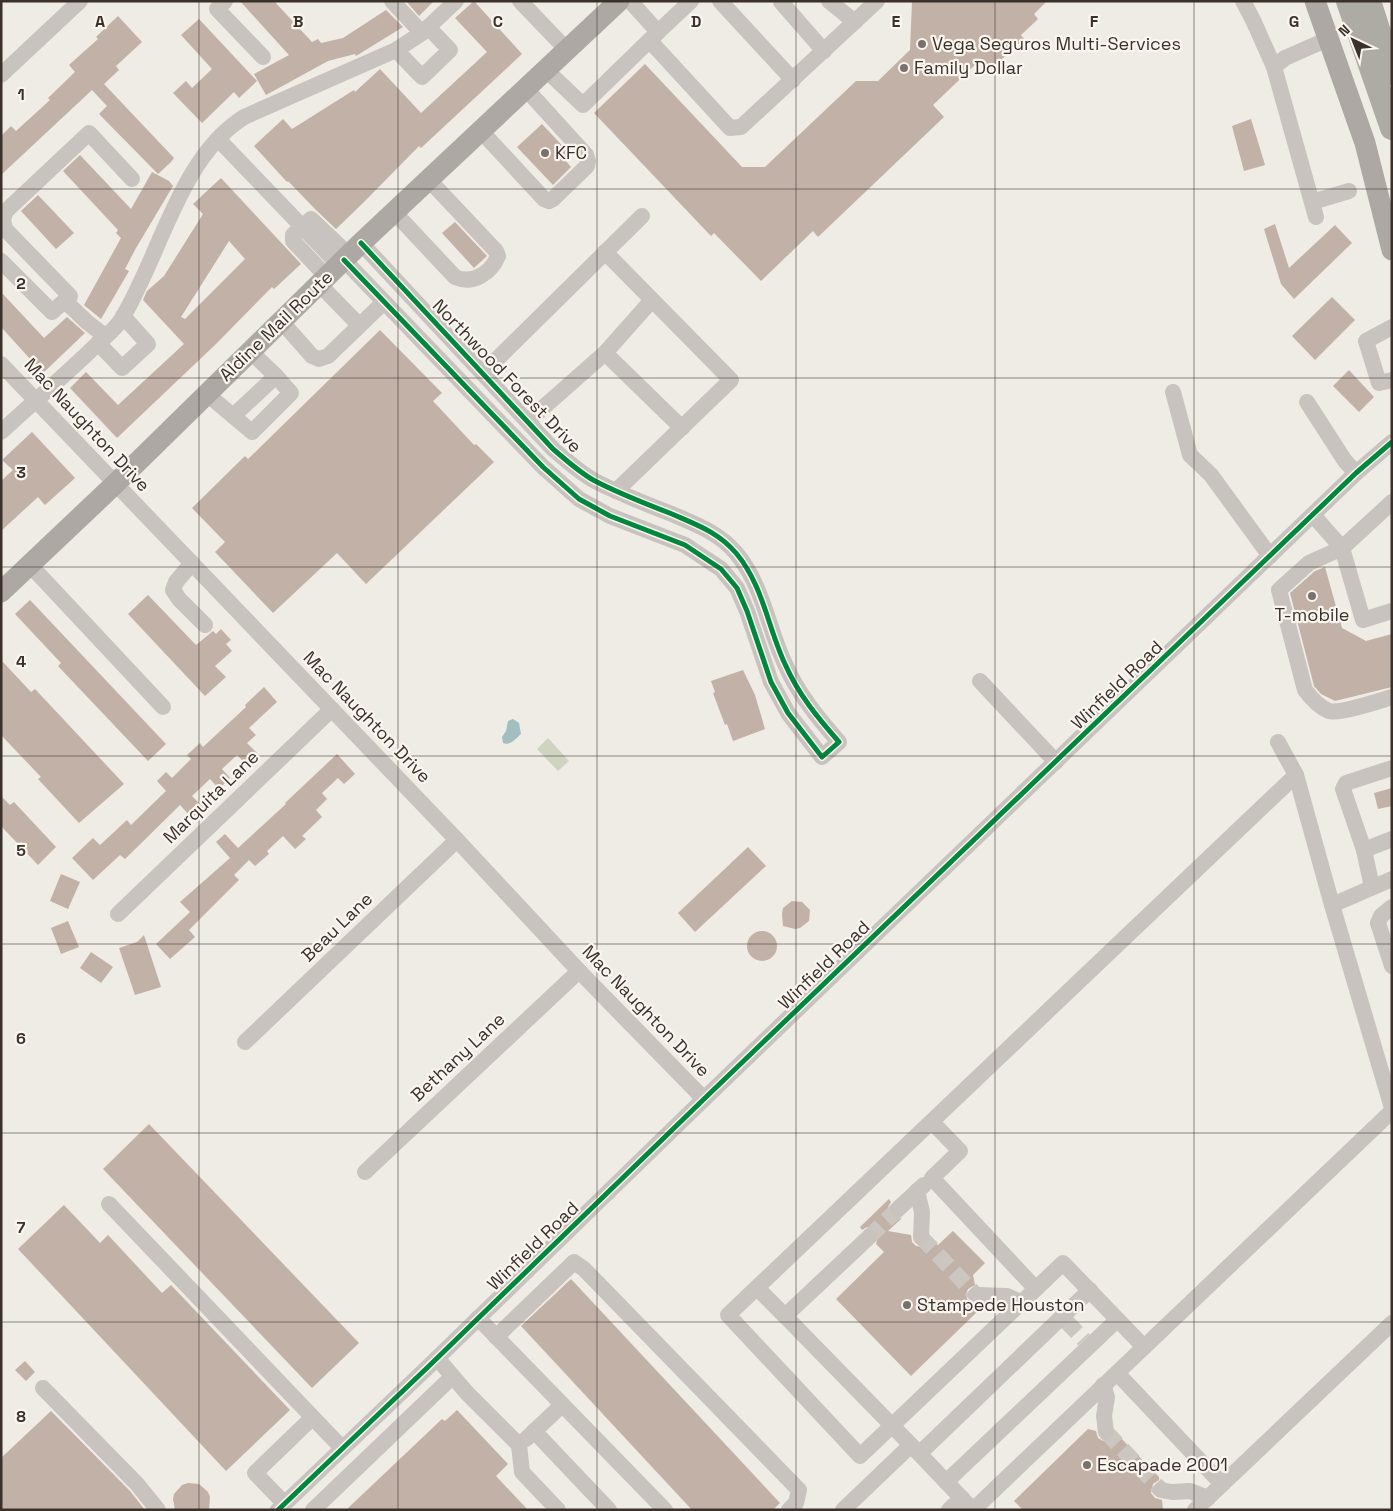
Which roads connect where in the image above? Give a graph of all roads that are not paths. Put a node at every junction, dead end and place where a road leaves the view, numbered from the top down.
1 (80, 1) edge
2 (225, 1) edge
3 (392, 1) edge
4 (456, 1) edge
5 (520, 1) edge
6 (630, 1) edge
7 (691, 1) edge
8 (720, 1) edge
9 (781, 1) edge
10 (829, 1) edge
11 (877, 1) edge
12 (1243, 1) edge
13 (1315, 1) edge
14 (1348, 1) edge
15 (1369, 1) edge
16 (610, 4) edge
17 (855, 22) junction
18 (425, 30) junction
19 (654, 36) junction
20 (1328, 39) junction
21 (396, 50) junction
22 (568, 50) junction
23 (824, 51) junction
24 (264, 58) dead end
25 (1274, 67) junction
26 (546, 70) junction
27 (1392, 74) edge
28 (1, 75) edge
29 (793, 80) junction
30 (526, 89) junction
31 (1392, 128) edge
32 (481, 132) junction
33 (218, 140) junction
34 (132, 179) dead end
35 (428, 180) junction
36 (1349, 191) dead end
37 (394, 212) junction
38 (642, 216) dead end
39 (302, 227) junction
40 (3, 230) edge
41 (1392, 250) edge
42 (605, 252) junction
43 (1, 260) edge
44 (340, 264) junction
45 (652, 300) junction
46 (65, 301) junction
47 (384, 302) junction
48 (123, 316) junction
49 (281, 321) junction
50 (359, 326) junction
51 (1392, 327) edge
52 (102, 339) junction
53 (250, 351) junction
54 (605, 353) junction
55 (1, 364) edge
56 (483, 373) junction
57 (276, 376) junction
58 (1392, 380) edge
59 (1173, 392) dead end
60 (206, 394) junction
61 (37, 400) junction
62 (1307, 402) dead end
63 (233, 416) junction
64 (528, 421) junction
65 (682, 428) junction
66 (1, 432) edge
67 (1392, 442) edge
68 (568, 461) junction
69 (1356, 474) junction
70 (554, 477) junction
71 (115, 484) junction
72 (616, 490) junction
73 (1392, 502) edge
74 (1313, 515) junction
75 (1342, 548) junction
76 (737, 554) junction
77 (1270, 556) junction
78 (192, 563) junction
79 (30, 565) junction
80 (721, 569) junction
81 (1, 592) edge
82 (1392, 611) edge
83 (205, 626) dead end
84 (980, 680) dead end
85 (1392, 697) edge
86 (163, 707) dead end
87 (332, 709) junction
88 (1278, 742) dead end
89 (1056, 762) junction
90 (1392, 768) edge
91 (1296, 775) junction
92 (1392, 839) edge
93 (457, 840) junction
94 (1364, 850) junction
95 (1392, 880) edge
96 (1372, 887) junction
97 (1332, 905) junction
98 (1392, 907) edge
99 (118, 914) dead end
100 (1392, 966) edge
101 (580, 971) junction
102 (245, 1042) dead end
103 (1386, 1065) edge
104 (704, 1099) junction
105 (1392, 1110) edge
106 (932, 1122) junction
107 (365, 1172) dead end
108 (932, 1178) junction
109 (917, 1191) junction
110 (109, 1204) dead end
111 (898, 1209) tunnel mouth
112 (869, 1237) tunnel mouth
113 (921, 1237) dead end
114 (556, 1243) junction
115 (574, 1262) junction
116 (757, 1288) junction
117 (1036, 1289) junction
118 (1090, 1290) junction
119 (976, 1295) tunnel mouth
120 (1021, 1302) junction
121 (785, 1316) junction
122 (478, 1318) junction
123 (1118, 1320) junction
124 (1392, 1323) edge
125 (496, 1337) junction
126 (1144, 1347) junction
127 (437, 1358) junction
128 (1117, 1373) junction
129 (452, 1377) junction
130 (1104, 1385) junction
131 (43, 1388) dead end
132 (562, 1405) junction
133 (312, 1418) junction
134 (891, 1426) junction
135 (534, 1431) junction
136 (1106, 1432) tunnel mouth
137 (519, 1445) junction
138 (342, 1448) junction
139 (915, 1449) junction
140 (946, 1482) junction
141 (1222, 1484) junction
142 (1160, 1490) tunnel mouth
143 (962, 1498) junction
144 (1208, 1498) junction
145 (281, 1507) edge
146 (158, 1510) edge
147 (312, 1510) edge
148 (558, 1510) edge
149 (609, 1510) edge
150 (666, 1510) edge
151 (790, 1510) edge
152 (843, 1510) edge
153 (949, 1510) edge
154 (973, 1510) edge
155 (1195, 1510) edge

1 - 28 street
2 - 24 street
3 - 18 street
4 - 18 street
5 - 22 street
6 - 19 street
7 - 19 street
8 - 29 street
9 - 23 street
10 - 17 street
11 - 17 street
12 - 25 street
13 - 20 main road
14 - 31 highway
15 - 27 highway
16 - 22 main road, Aldine Mail Route
17 - 23 street
18 - 21 street
18 - 21 street
19 - 26 street
19 - 29 street
20 - 25 street
20 - 41 main road
21 - 33 street
22 - 26 main road, Aldine Mail Route
23 - 29 street
25 - 36 street
26 - 30 main road, Aldine Mail Route
30 - 32 main road, Aldine Mail Route
30 - 32 street
32 - 35 main road, Aldine Mail Route
33 - 39 street
33 - 48 street
34 - 40 street
35 - 37 main road, Aldine Mail Route
35 - 37 street
37 - 44 main road, Aldine Mail Route
38 - 42 street
39 - 44 street
39 - 44 street
40 - 46 street
42 - 45 street
42 - 56 street
43 - 46 street
44 - 47 street, Northwood Forest Drive
44 - 49 main road, Aldine Mail Route
44 - 50 street
44 - 56 street, Northwood Forest Drive
45 - 54 street
45 - 65 street
46 - 52 street
47 - 50 street
47 - 70 street, Northwood Forest Drive
48 - 52 street
48 - 52 street
49 - 50 street
49 - 53 main road, Aldine Mail Route
51 - 58 street
52 - 61 street
53 - 57 street
53 - 60 main road, Aldine Mail Route
54 - 64 street
54 - 65 street
55 - 61 street, Mac Naughton Drive
56 - 64 street, Northwood Forest Drive
57 - 63 street
57 - 63 street
59 - 77 street
60 - 63 street
60 - 71 main road, Aldine Mail Route
61 - 66 street
61 - 71 street, Mac Naughton Drive
62 - 69 street
64 - 68 street, Northwood Forest Drive
65 - 72 street
67 - 69 street, Winfield Road
68 - 70 street, Northwood Forest Drive
68 - 72 street, Northwood Forest Drive
69 - 74 street, Winfield Road
70 - 80 street, Northwood Forest Drive
71 - 78 street, Mac Naughton Drive
71 - 79 main road, Aldine Mail Route
72 - 76 street, Northwood Forest Drive
73 - 75 street
74 - 75 street
74 - 77 street, Winfield Road
75 - 82 street
75 - 85 street
76 - 80 street
76 - 80 street, Northwood Forest Drive
77 - 89 street, Winfield Road
78 - 83 street
78 - 87 street, Mac Naughton Drive
79 - 81 main road, Aldine Mail Route
79 - 86 street
84 - 89 street
87 - 93 street, Mac Naughton Drive
87 - 99 street, Marquita Lane
88 - 91 street
89 - 104 street, Winfield Road
90 - 94 street
91 - 97 street
91 - 106 street
92 - 94 street
93 - 101 street, Mac Naughton Drive
93 - 102 street, Beau Lane
94 - 96 street
95 - 96 street
96 - 97 street
97 - 103 street
98 - 100 street
101 - 104 street, Mac Naughton Drive
101 - 107 street, Bethany Lane
103 - 105 street
104 - 114 street, Winfield Road
105 - 126 street
106 - 108 street
106 - 116 street
108 - 109 street
108 - 117 street
109 - 111 street
109 - 113 street
110 - 133 street
112 - 121 street
114 - 115 street
114 - 122 street, Winfield Road
115 - 125 street
115 - 151 street
116 - 121 street
116 - 134 street
117 - 118 street
117 - 120 street
118 - 123 street
118 - 139 street
119 - 120 street
120 - 134 street
121 - 134 street
122 - 125 street
122 - 127 street, Winfield Road
123 - 126 street
123 - 140 street
124 - 141 street
125 - 132 street
126 - 128 street
127 - 129 street
127 - 138 street, Winfield Road
128 - 130 street
128 - 141 street
129 - 137 street
129 - 147 street
130 - 136 street
130 - 154 street
131 - 146 street
132 - 135 street
132 - 150 street
133 - 138 street
133 - 145 street
134 - 139 street
135 - 137 street
135 - 149 street
137 - 148 street
138 - 145 street, Winfield Road
139 - 140 street
139 - 152 street
140 - 143 street
141 - 144 street
142 - 144 street
143 - 153 street
143 - 154 street
144 - 155 street

